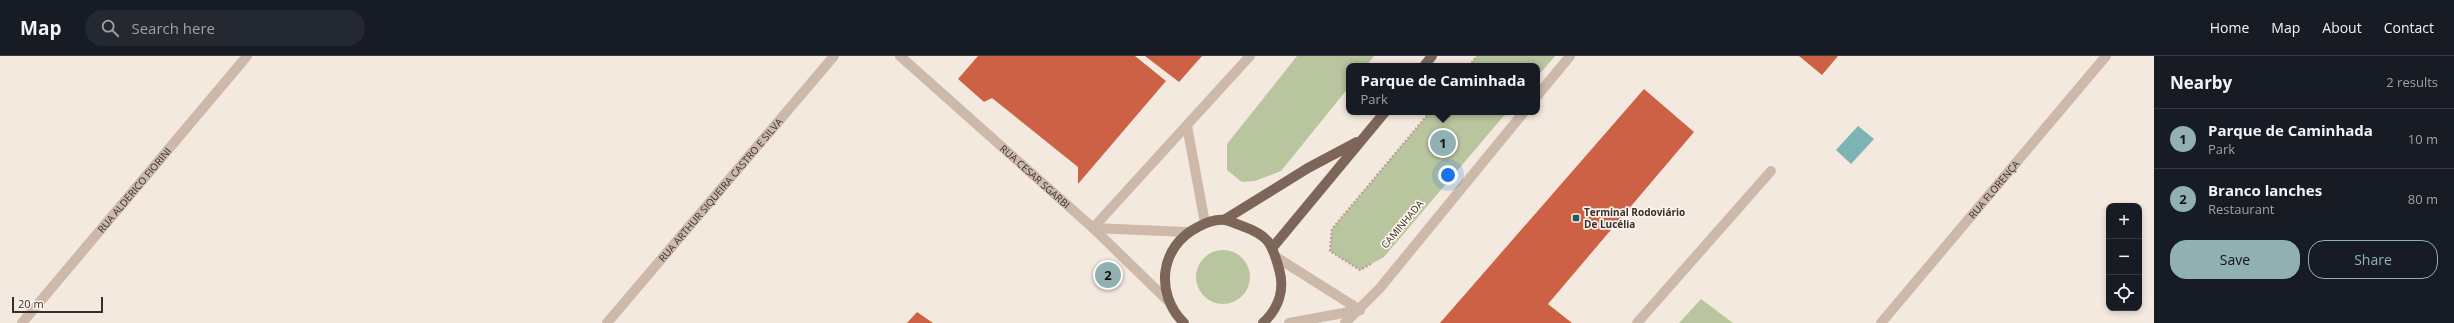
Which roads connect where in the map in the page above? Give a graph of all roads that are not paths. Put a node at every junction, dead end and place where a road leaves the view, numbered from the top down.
1 (247, 56) edge
2 (834, 56) edge
3 (900, 56) edge
4 (1250, 56) edge
5 (1570, 56) edge
6 (2106, 56) edge
7 (1540, 92) edge
8 (1382, 115) edge
9 (1522, 115) edge
10 (1188, 126) junction
11 (1362, 139) junction
12 (1771, 171) dead end
13 (1224, 220) junction
14 (1205, 223) junction
15 (1093, 228) junction
16 (1187, 232) junction
17 (1274, 252) junction
18 (1167, 300) junction
19 (1360, 310) junction
20 (1178, 321) edge
21 (22, 323) edge
22 (607, 323) edge
23 (1263, 323) edge
24 (1289, 323) edge
25 (1345, 323) edge
26 (1637, 323) edge
27 (1881, 323) edge

1 - 21 street, RUA ALDERICO FIORINI
2 - 22 street, RUA ARTHUR SIQUEIRA CASTRO E SILVA
3 - 15 street, RUA CESAR SGARBI
4 - 10 street
5 - 7 street
6 - 27 street, RUA FLORENÇA
8 - 11 main road
9 - 19 street
10 - 14 street
10 - 15 street
11 - 13 main road
11 - 17 main road
12 - 26 street
13 - 14 main road
13 - 17 main road
14 - 16 main road
15 - 16 street
15 - 18 street, RUA CESAR SGARBI
16 - 18 main road
17 - 19 street
17 - 23 main road
18 - 20 main road
19 - 24 street
19 - 25 street

